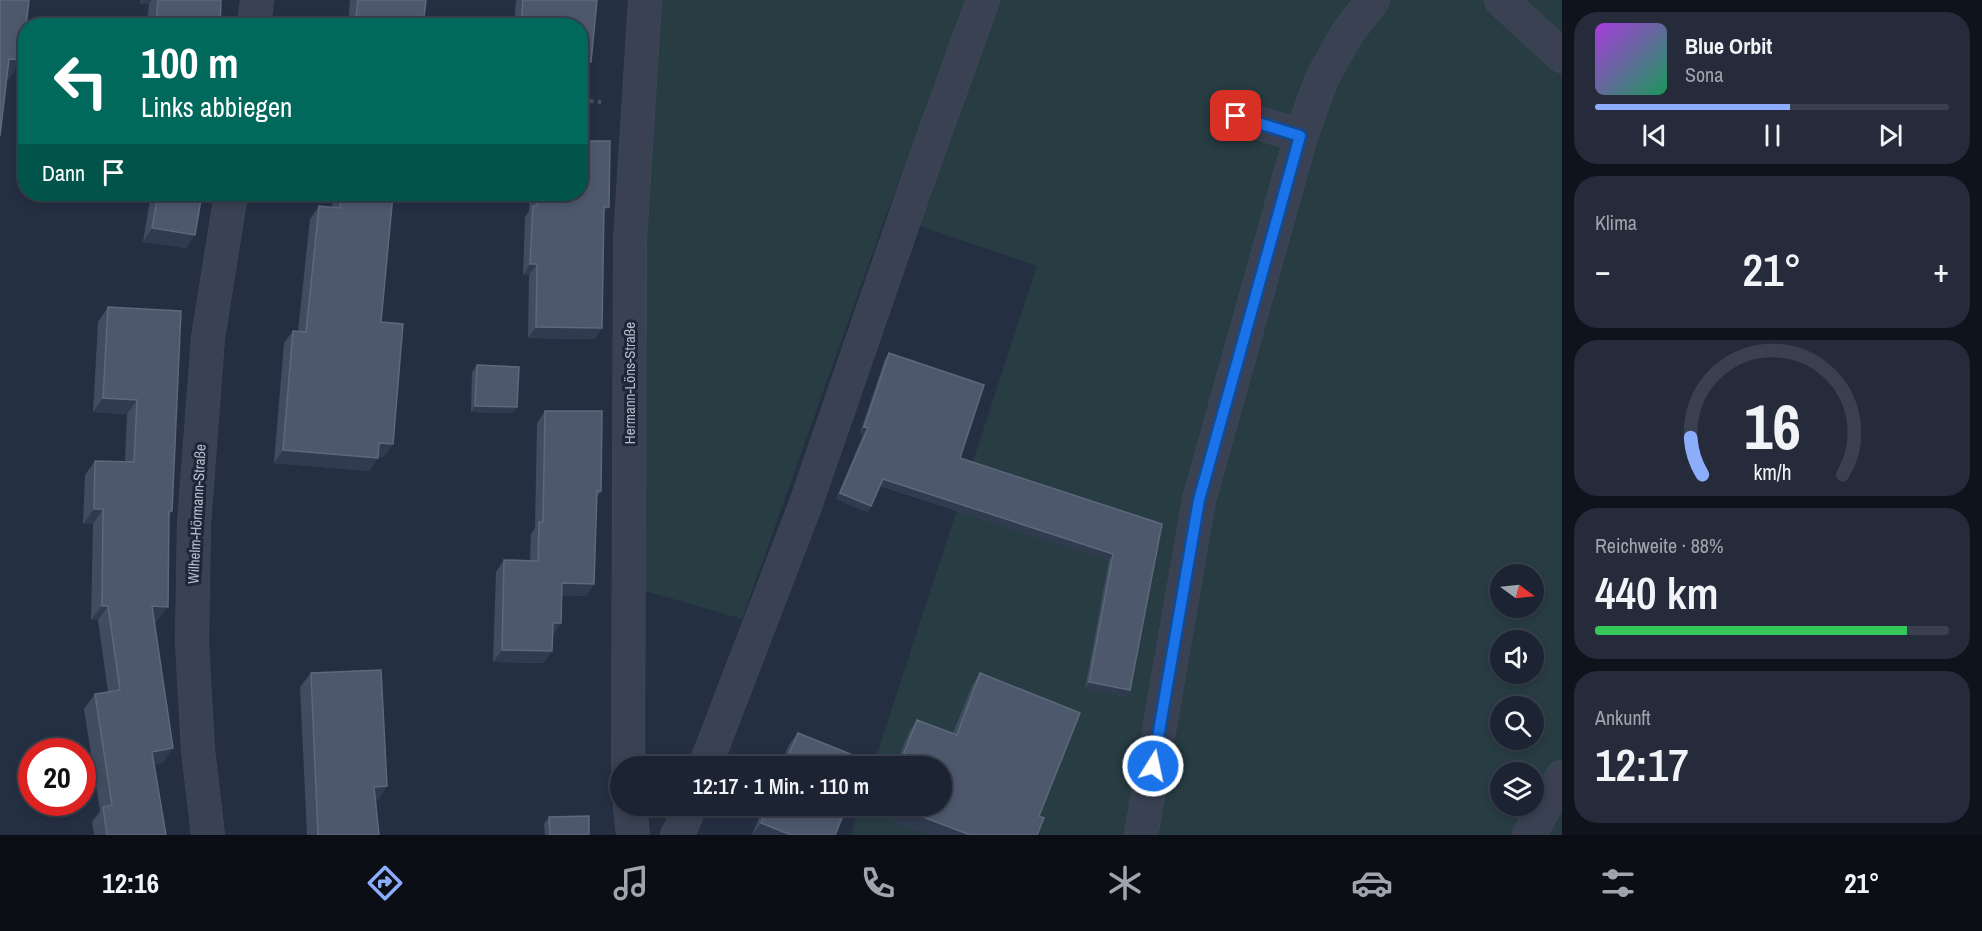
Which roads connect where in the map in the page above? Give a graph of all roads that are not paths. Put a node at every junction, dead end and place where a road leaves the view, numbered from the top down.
1 (257, 0) edge
2 (645, 0) edge
3 (983, 0) edge
4 (1373, 0) edge
5 (1501, 0) edge
6 (255, 18) edge
7 (1562, 56) edge
8 (1236, 116) dead end
9 (1300, 136) junction
10 (230, 201) edge
11 (628, 756) edge
12 (709, 756) edge
13 (1562, 777) edge
14 (631, 816) edge
15 (686, 816) edge
16 (208, 835) edge
17 (633, 835) edge
18 (677, 835) edge
19 (1142, 835) edge
20 (1528, 835) edge

1 - 6 street
2 - 11 street, Hermann-Löns-Straße
3 - 12 street
4 - 9 street
5 - 7 street
8 - 9 street
9 - 19 street
10 - 16 street, Wilhelm-Hörmann-Straße
13 - 20 street
14 - 17 street
15 - 18 street

